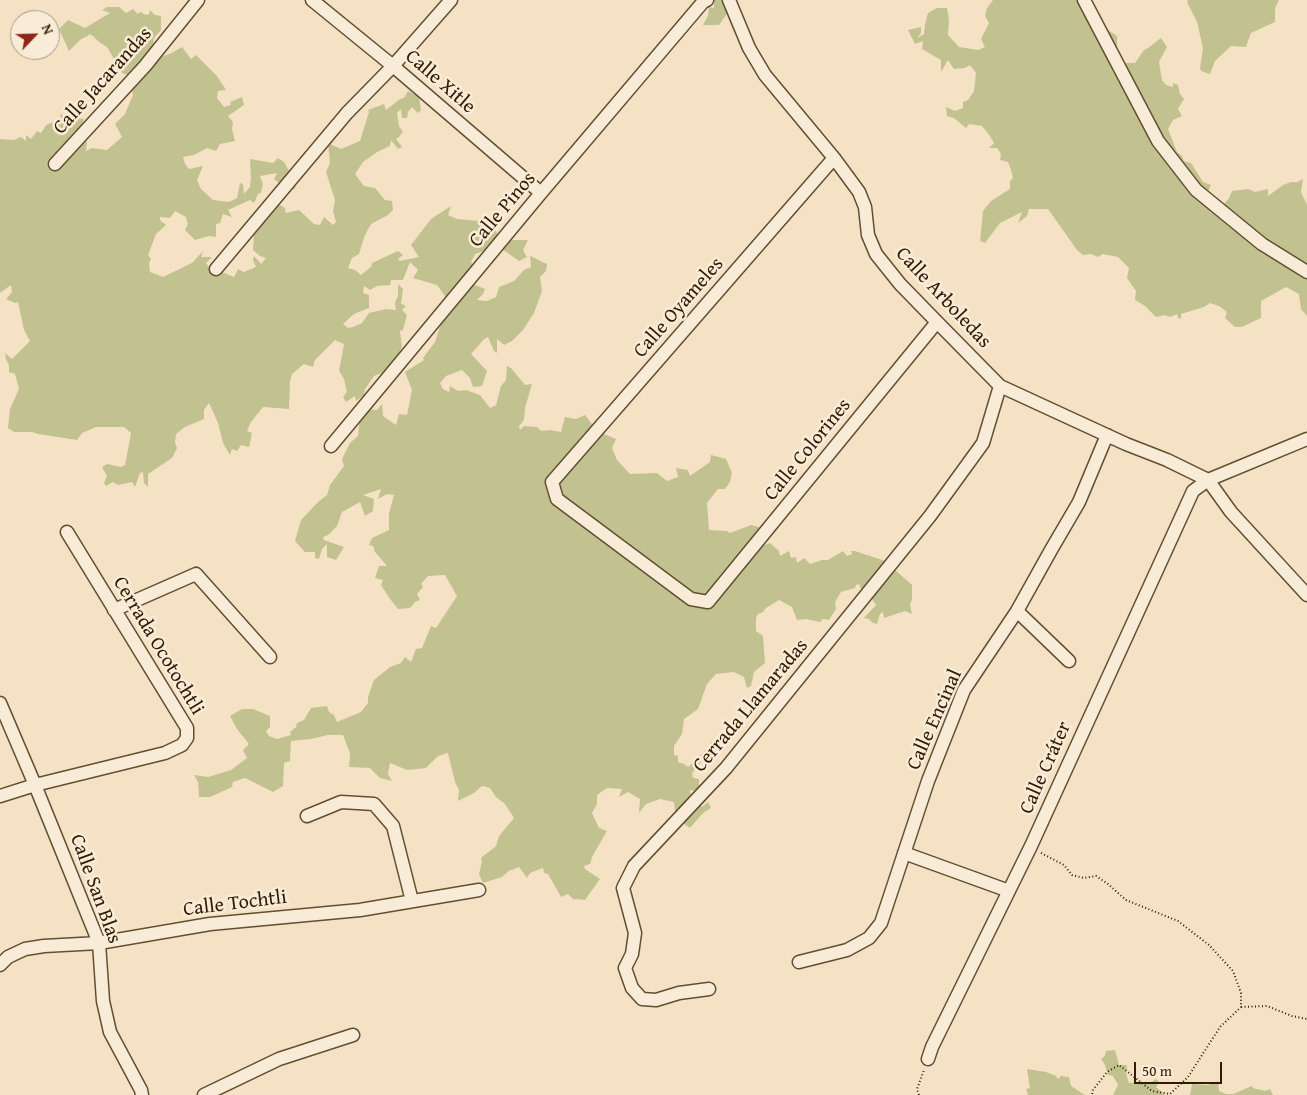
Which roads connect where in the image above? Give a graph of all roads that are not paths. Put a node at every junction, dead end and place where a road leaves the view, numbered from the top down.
1 (198, 0) edge
2 (312, 0) edge
3 (451, 0) edge
4 (707, 0) edge
5 (729, 0) edge
6 (1084, 0) edge
7 (393, 66) junction
8 (834, 158) junction
9 (54, 164) dead end
10 (541, 193) junction
11 (216, 269) dead end
12 (1307, 272) edge
13 (937, 322) junction
14 (1000, 386) junction
15 (1107, 435) junction
16 (1307, 439) edge
17 (331, 446) dead end
18 (1208, 480) junction
19 (67, 532) dead end
20 (1307, 595) edge
21 (708, 602) joint
22 (114, 610) junction
23 (1017, 611) junction
24 (270, 657) dead end
25 (1069, 661) dead end
26 (0, 703) edge
27 (35, 785) junction
28 (0, 796) edge
29 (307, 816) dead end
30 (904, 853) junction
31 (479, 890) dead end
32 (1009, 891) junction
33 (412, 901) junction
34 (98, 943) junction
35 (799, 962) dead end
36 (0, 965) edge
37 (709, 989) dead end
38 (353, 1035) dead end
39 (928, 1059) road end
40 (141, 1092) edge
41 (219, 1092) edge
42 (204, 1095) edge

1 - 9 street, Calle Jacarandas
2 - 7 street, Calle Xitle
3 - 7 street
4 - 10 street, Calle Pinos
5 - 8 street, Calle Arboledas
6 - 12 street
7 - 10 street, Calle Xitle
7 - 11 street
8 - 13 street, Calle Arboledas
8 - 21 street, Calle Oyameles
10 - 17 street, Calle Pinos
13 - 14 street, Calle Arboledas
13 - 21 street, Calle Colorines
14 - 15 street, Calle Arboledas
14 - 37 street, Cerrada Llamaradas
15 - 18 street, Calle Arboledas
15 - 23 street, Calle Encinal
16 - 18 street
18 - 20 street
18 - 32 street, Calle Cráter
19 - 22 street, Cerrada Ocotochtli
22 - 24 street
22 - 27 street, Cerrada Ocotochtli
23 - 25 street
23 - 30 street, Calle Encinal
26 - 27 street, Calle San Blas
27 - 28 street, Cerrada Ocotochtli
27 - 34 street, Calle San Blas
29 - 33 street
30 - 32 street
30 - 35 street, Calle Encinal
31 - 33 street, Calle Tochtli
32 - 39 street, Calle Cráter
33 - 34 street, Calle Tochtli
34 - 36 street, Calle Tochtli
34 - 40 street, Calle San Blas
38 - 41 street
41 - 42 street

